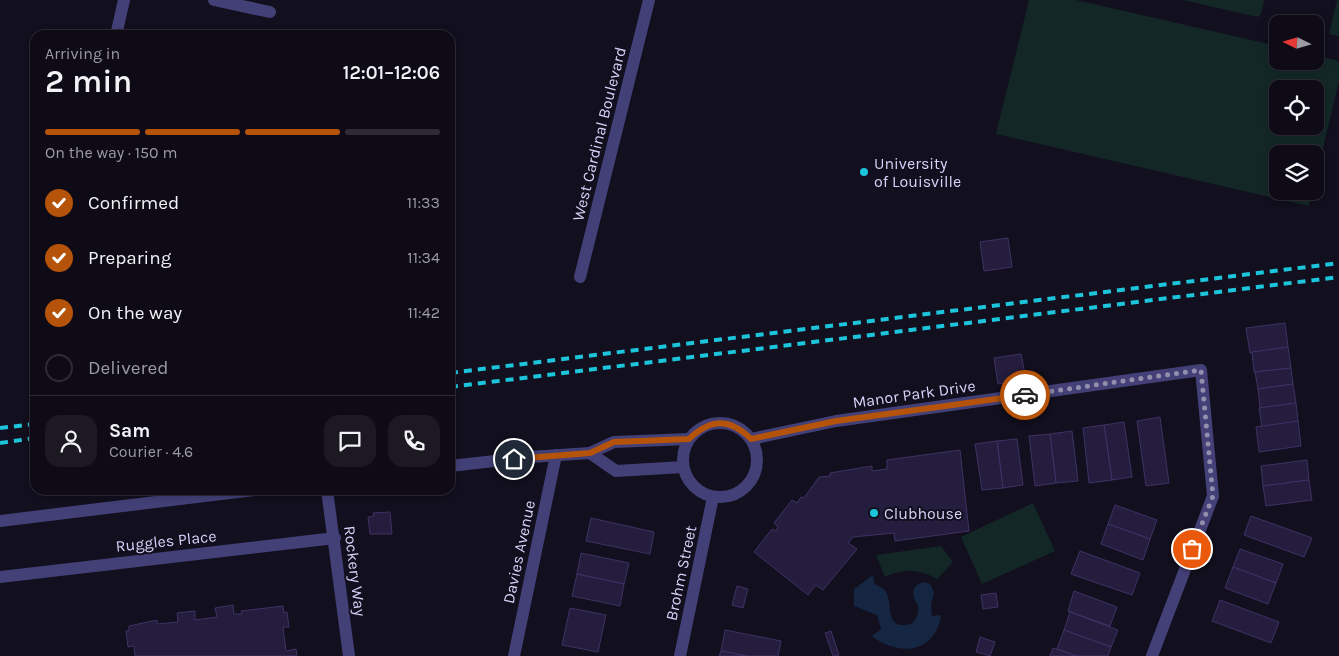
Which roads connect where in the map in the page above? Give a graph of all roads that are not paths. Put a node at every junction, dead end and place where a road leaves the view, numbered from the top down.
1 (124, 0) edge
2 (214, 0) edge
3 (649, 0) edge
4 (270, 12) dead end
5 (116, 30) edge
6 (580, 277) dead end
7 (689, 439) junction
8 (751, 439) junction
9 (590, 453) junction
10 (556, 455) junction
11 (455, 465) edge
12 (683, 467) junction
13 (213, 495) edge
14 (328, 495) edge
15 (713, 497) junction
16 (0, 521) edge
17 (335, 538) junction
18 (0, 577) edge
19 (349, 656) edge
20 (514, 656) edge
21 (680, 656) edge
22 (1152, 656) edge

1 - 5 street
2 - 4 street
3 - 6 street, West Cardinal Boulevard
7 - 8 street
7 - 9 street
7 - 12 street
8 - 15 street
8 - 22 street, Manor Park Drive
9 - 10 street
9 - 12 street
10 - 11 street
10 - 20 street, Davies Avenue
12 - 15 street
13 - 16 street
14 - 17 street, Rockery Way
15 - 21 street, Brohm Street
17 - 18 street, Ruggles Place
17 - 19 street, Rockery Way

